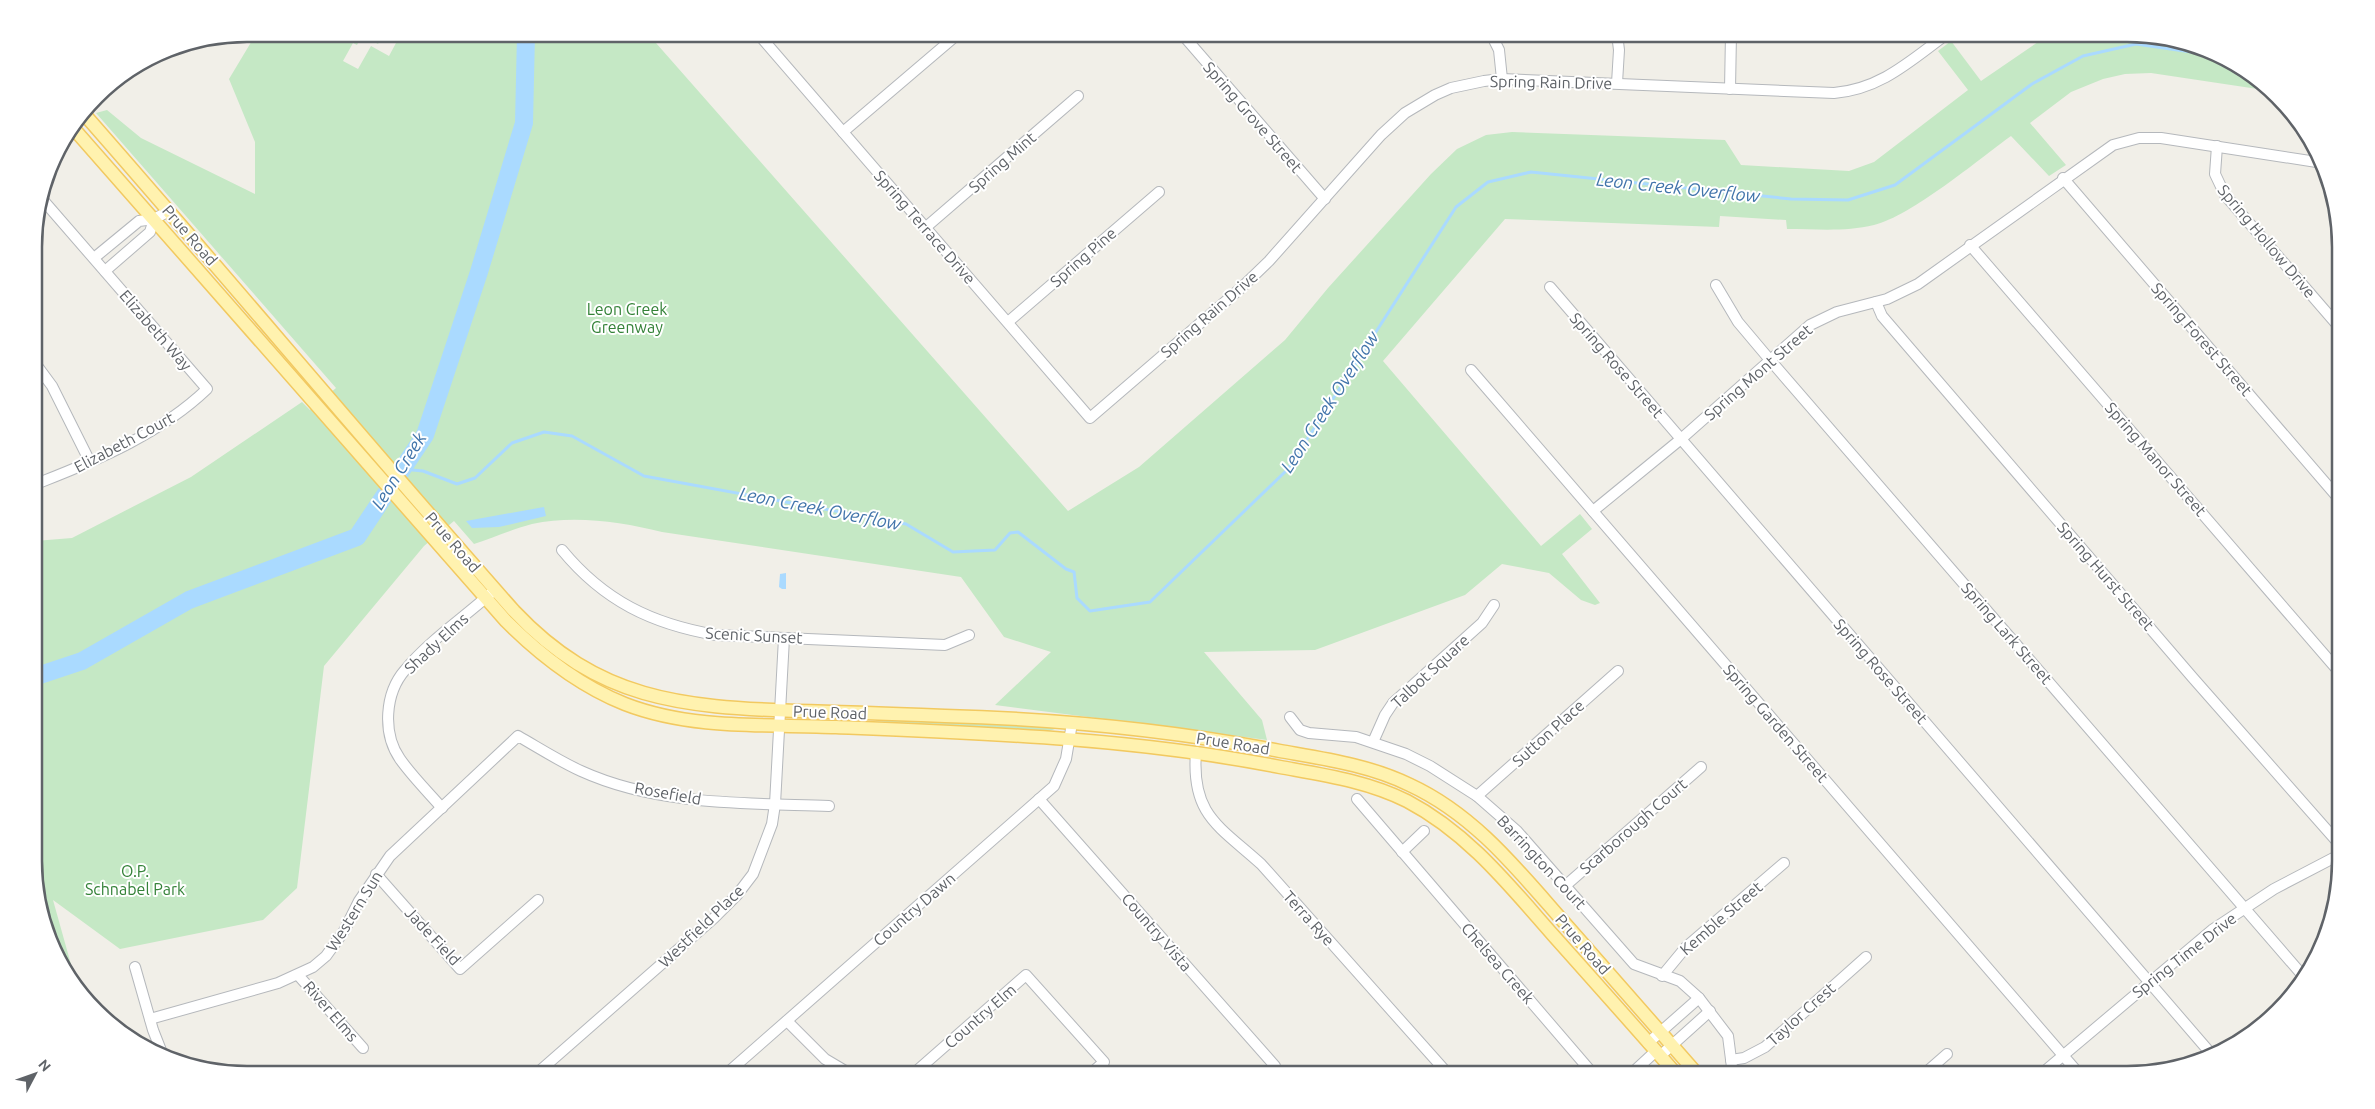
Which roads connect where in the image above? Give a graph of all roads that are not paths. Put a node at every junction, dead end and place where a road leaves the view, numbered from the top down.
1 (767, 42) edge
2 (949, 42) edge
3 (1189, 42) edge
4 (1494, 42) edge
5 (1618, 42) edge
6 (1731, 42) edge
7 (1932, 42) edge
8 (1502, 79) junction
9 (1617, 83) junction
10 (1730, 88) junction
11 (1078, 96) dead end
12 (88, 119) edge
13 (843, 132) junction
14 (78, 133) edge
15 (2217, 146) junction
16 (2313, 161) edge
17 (2064, 178) junction
18 (1159, 192) dead end
19 (1325, 199) junction
20 (47, 204) edge
21 (169, 211) junction
22 (154, 219) junction
23 (926, 228) junction
24 (1970, 245) junction
25 (94, 258) junction
26 (104, 271) junction
27 (1716, 285) dead end
28 (1550, 287) dead end
29 (1876, 302) junction
30 (2332, 319) edge
31 (1008, 322) junction
32 (1770, 360) junction
33 (1471, 370) dead end
34 (42, 373) edge
35 (207, 389) joint
36 (316, 394) junction
37 (1090, 418) joint
38 (1681, 439) junction
39 (90, 462) junction
40 (42, 482) edge
41 (2332, 491) edge
42 (1593, 512) junction
43 (562, 550) dead end
44 (490, 594) junction
45 (1494, 606) dead end
46 (969, 635) dead end
47 (784, 638) junction
48 (2332, 664) edge
49 (1618, 671) dead end
50 (779, 710) junction
51 (1290, 717) dead end
52 (1072, 723) junction
53 (778, 726) junction
54 (518, 736) joint
55 (1071, 739) junction
56 (1374, 742) junction
57 (1196, 752) junction
58 (1701, 767) dead end
59 (1477, 796) junction
60 (1039, 799) junction
61 (1357, 799) dead end
62 (775, 804) junction
63 (829, 806) dead end
64 (442, 808) junction
65 (1424, 831) dead end
66 (2332, 836) edge
67 (1493, 842) junction
68 (1402, 852) junction
69 (1482, 854) junction
70 (2332, 859) edge
71 (1784, 863) dead end
72 (376, 874) junction
73 (1565, 886) junction
74 (538, 900) dead end
75 (2245, 907) junction
76 (1866, 957) dead end
77 (135, 968) dead end
78 (2300, 972) edge
79 (298, 975) junction
80 (1662, 976) junction
81 (2149, 982) junction
82 (1699, 998) junction
83 (1710, 1011) junction
84 (1679, 1016) junction
85 (150, 1018) junction
86 (786, 1021) junction
87 (1690, 1029) junction
88 (1660, 1032) junction
89 (1672, 1045) junction
90 (160, 1046) edge
91 (363, 1048) dead end
92 (1655, 1050) junction
93 (2208, 1050) edge
94 (1947, 1054) dead end
95 (2064, 1055) junction
96 (1731, 1060) junction
97 (545, 1066) edge
98 (735, 1066) edge
99 (837, 1066) edge
100 (922, 1066) edge
101 (1099, 1066) edge
102 (1275, 1066) edge
103 (1441, 1066) edge
104 (1586, 1066) edge
105 (1639, 1066) edge
106 (1669, 1066) edge
107 (1690, 1066) edge
108 (1732, 1066) edge
109 (1933, 1066) edge
110 (2051, 1066) edge
111 (2073, 1066) edge

1 - 13 street, Spring Terrace Drive
2 - 13 street
3 - 19 street, Spring Grove Street
4 - 8 street
5 - 9 street
6 - 10 street
7 - 10 street, Spring Rain Drive
8 - 9 street, Spring Rain Drive
8 - 19 street, Spring Rain Drive
9 - 10 street, Spring Rain Drive
11 - 23 street, Spring Mint
12 - 21 main road, Prue Road
13 - 23 street, Spring Terrace Drive
14 - 22 main road, Prue Road
15 - 16 street, Spring Mont Street
15 - 17 street, Spring Mont Street
15 - 30 street, Spring Hollow Drive
17 - 24 street, Spring Mont Street
17 - 41 street, Spring Forest Street
18 - 31 street, Spring Pine
19 - 37 street, Spring Rain Drive
20 - 25 street, Elizabeth Way
21 - 22 street
21 - 36 main road, Prue Road
22 - 25 street
22 - 26 street
22 - 36 main road, Prue Road
23 - 31 street, Spring Terrace Drive
24 - 29 street, Spring Mont Street
24 - 48 street, Spring Manor Street
25 - 26 street, Elizabeth Way
26 - 35 street, Elizabeth Way
27 - 32 street, Spring Lark Street
28 - 38 street, Spring Rose Street
29 - 32 street, Spring Mont Street
29 - 66 street, Spring Hurst Street
31 - 37 street, Spring Terrace Drive
32 - 38 street, Spring Mont Street
32 - 75 street, Spring Lark Street
33 - 42 street, Spring Garden Street
34 - 39 street
35 - 39 street, Elizabeth Court
36 - 44 main road, Prue Road
38 - 42 street, Spring Mont Street
38 - 81 street, Spring Rose Street
39 - 40 street, Elizabeth Court
42 - 95 street, Spring Garden Street
43 - 47 street, Scenic Sunset
44 - 50 main road, Prue Road
44 - 53 main road, Prue Road
44 - 64 street, Shady Elms
45 - 56 street, Talbot Square
46 - 47 street, Scenic Sunset
47 - 50 street, Westfield Place
49 - 59 street, Sutton Place
50 - 52 main road, Prue Road
50 - 53 street, Westfield Place
51 - 56 street, Barrington Court
52 - 55 street, Country Dawn
52 - 67 main road, Prue Road
53 - 55 main road, Prue Road
53 - 62 street, Westfield Place
54 - 62 street, Rosefield
54 - 64 street, Western Sun
55 - 57 main road, Prue Road
55 - 60 street, Country Dawn
56 - 59 street, Barrington Court
57 - 69 main road, Prue Road
57 - 103 street, Terra Rye
58 - 73 street, Scarborough Court
59 - 73 street, Barrington Court
60 - 86 street, Country Dawn
60 - 102 street, Country Vista
61 - 68 street, Chelsea Creek
62 - 63 street, Rosefield
62 - 97 street, Westfield Place
64 - 72 street, Western Sun
65 - 68 street
67 - 69 main road
67 - 88 main road, Prue Road
68 - 104 street, Chelsea Creek
69 - 92 main road, Prue Road
70 - 75 street, Spring Time Drive
71 - 80 street, Kemble Street
72 - 74 street, Jade Field
72 - 79 street, Western Sun
73 - 80 street, Barrington Court
75 - 78 street, Spring Lark Street
75 - 81 street, Spring Time Drive
76 - 96 street, Taylor Crest
77 - 85 street
79 - 85 street, Western Sun
79 - 91 street, River Elms
80 - 82 street, Barrington Court
81 - 93 street, Spring Rose Street
81 - 95 street, Spring Time Drive
82 - 83 street, Barrington Court
82 - 84 street
83 - 87 street
83 - 96 street, Barrington Court
84 - 87 street
84 - 88 street
85 - 90 street
86 - 98 street, Country Dawn
86 - 99 street
87 - 89 street
88 - 89 main road, Prue Road
88 - 92 street
89 - 92 street
89 - 107 main road, Prue Road
92 - 105 street
92 - 106 main road, Prue Road
94 - 109 street
95 - 110 street, Spring Time Drive
95 - 111 street, Spring Garden Street
96 - 108 street, Barrington Court
100 - 101 street, Country Elm

